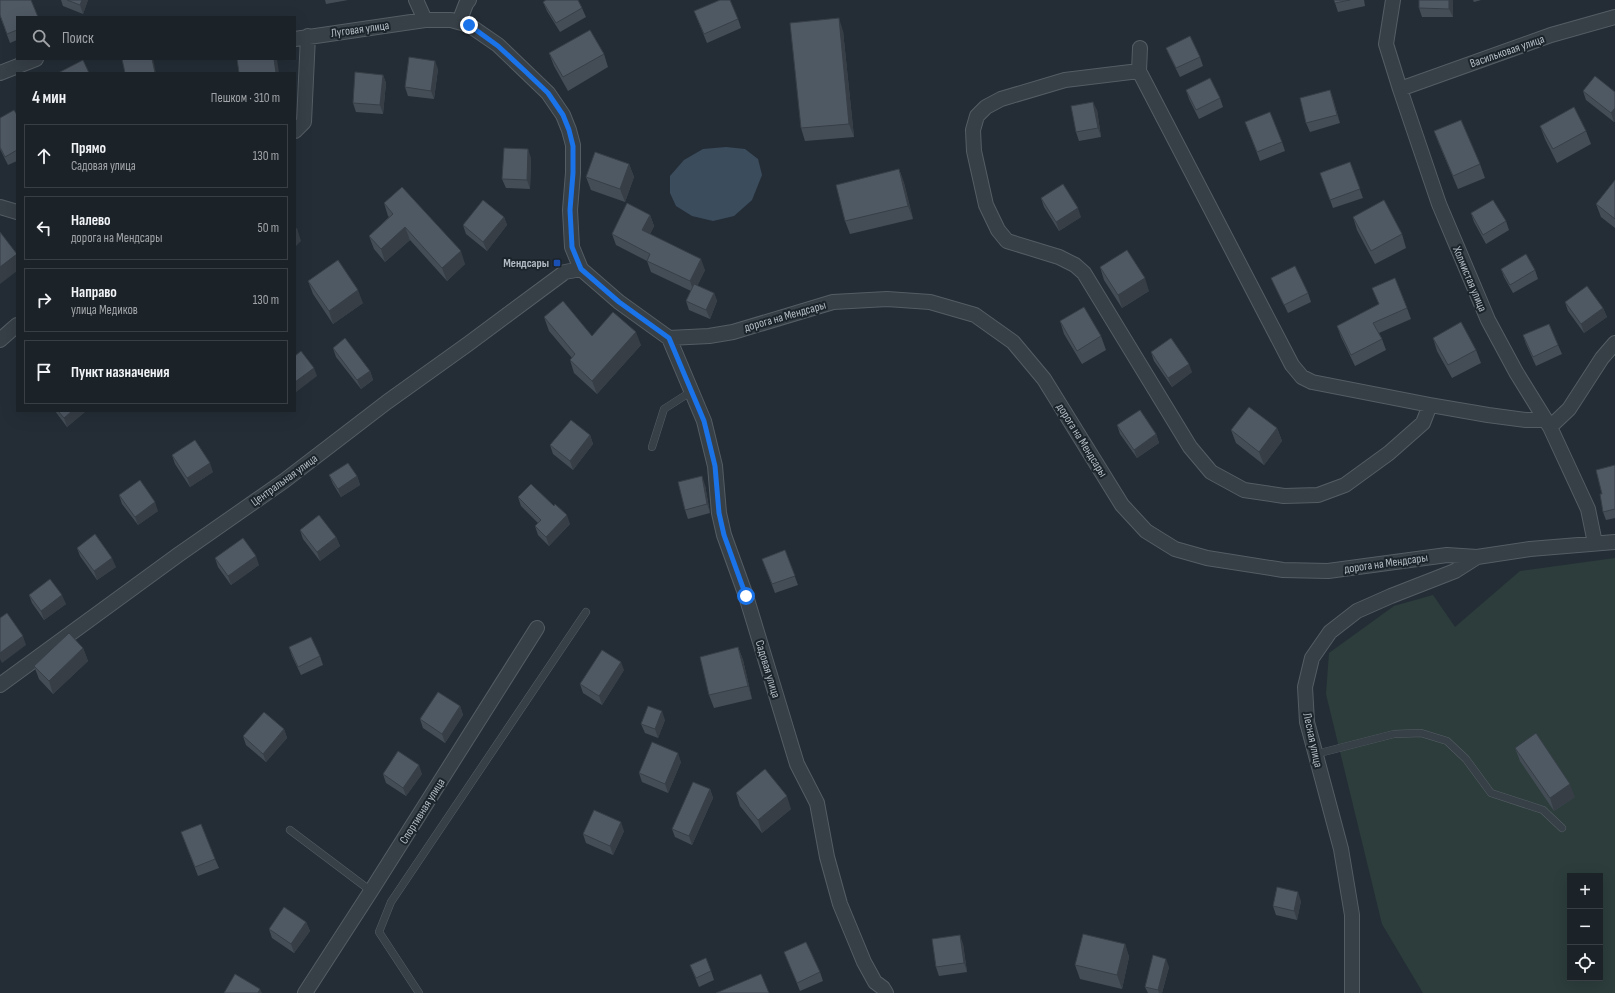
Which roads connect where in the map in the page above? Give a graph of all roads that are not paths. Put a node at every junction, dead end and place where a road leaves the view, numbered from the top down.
1 (416, 0) edge
2 (469, 0) edge
3 (1393, 0) edge
4 (1615, 16) edge
5 (425, 20) junction
6 (460, 22) junction
7 (301, 37) edge
8 (1140, 48) dead end
9 (33, 60) edge
10 (1139, 71) junction
11 (0, 73) edge
12 (1400, 89) junction
13 (296, 130) edge
14 (0, 207) edge
15 (16, 212) edge
16 (581, 269) junction
17 (16, 326) edge
18 (669, 338) junction
19 (0, 340) edge
20 (1615, 343) edge
21 (692, 390) junction
22 (1430, 405) junction
23 (1548, 424) junction
24 (652, 447) dead end
25 (1615, 542) edge
26 (1595, 543) junction
27 (1478, 557) junction
28 (586, 612) dead end
29 (537, 628) dead end
30 (0, 685) edge
31 (1316, 754) junction
32 (1562, 828) dead end
33 (290, 830) dead end
34 (371, 891) junction
35 (305, 993) edge
36 (419, 993) edge
37 (886, 993) edge
38 (1352, 993) edge

1 - 5 street
2 - 6 street
3 - 12 street, Холмистая улица
4 - 12 street, Васильковая улица
5 - 6 street, Луговая улица
5 - 7 street, Луговая улица
6 - 16 street, Луговая улица
7 - 13 street
8 - 10 street
9 - 11 street
10 - 22 street
10 - 22 street
12 - 23 street, Холмистая улица
14 - 15 street
16 - 18 street
16 - 30 street, Центральная улица
17 - 19 street
18 - 21 street, Садовая улица
18 - 27 street, дорога на Мендсары
20 - 23 street
21 - 24 lane
21 - 37 street, Садовая улица
22 - 23 street
23 - 26 street, Холмистая улица
25 - 26 street, дорога на Мендсары
26 - 27 street, дорога на Мендсары
27 - 31 street, Лесная улица
28 - 36 lane
29 - 34 street, Спортивная улица
31 - 32 lane
31 - 38 street, Лесная улица
33 - 34 lane
34 - 35 street, Спортивная улица

